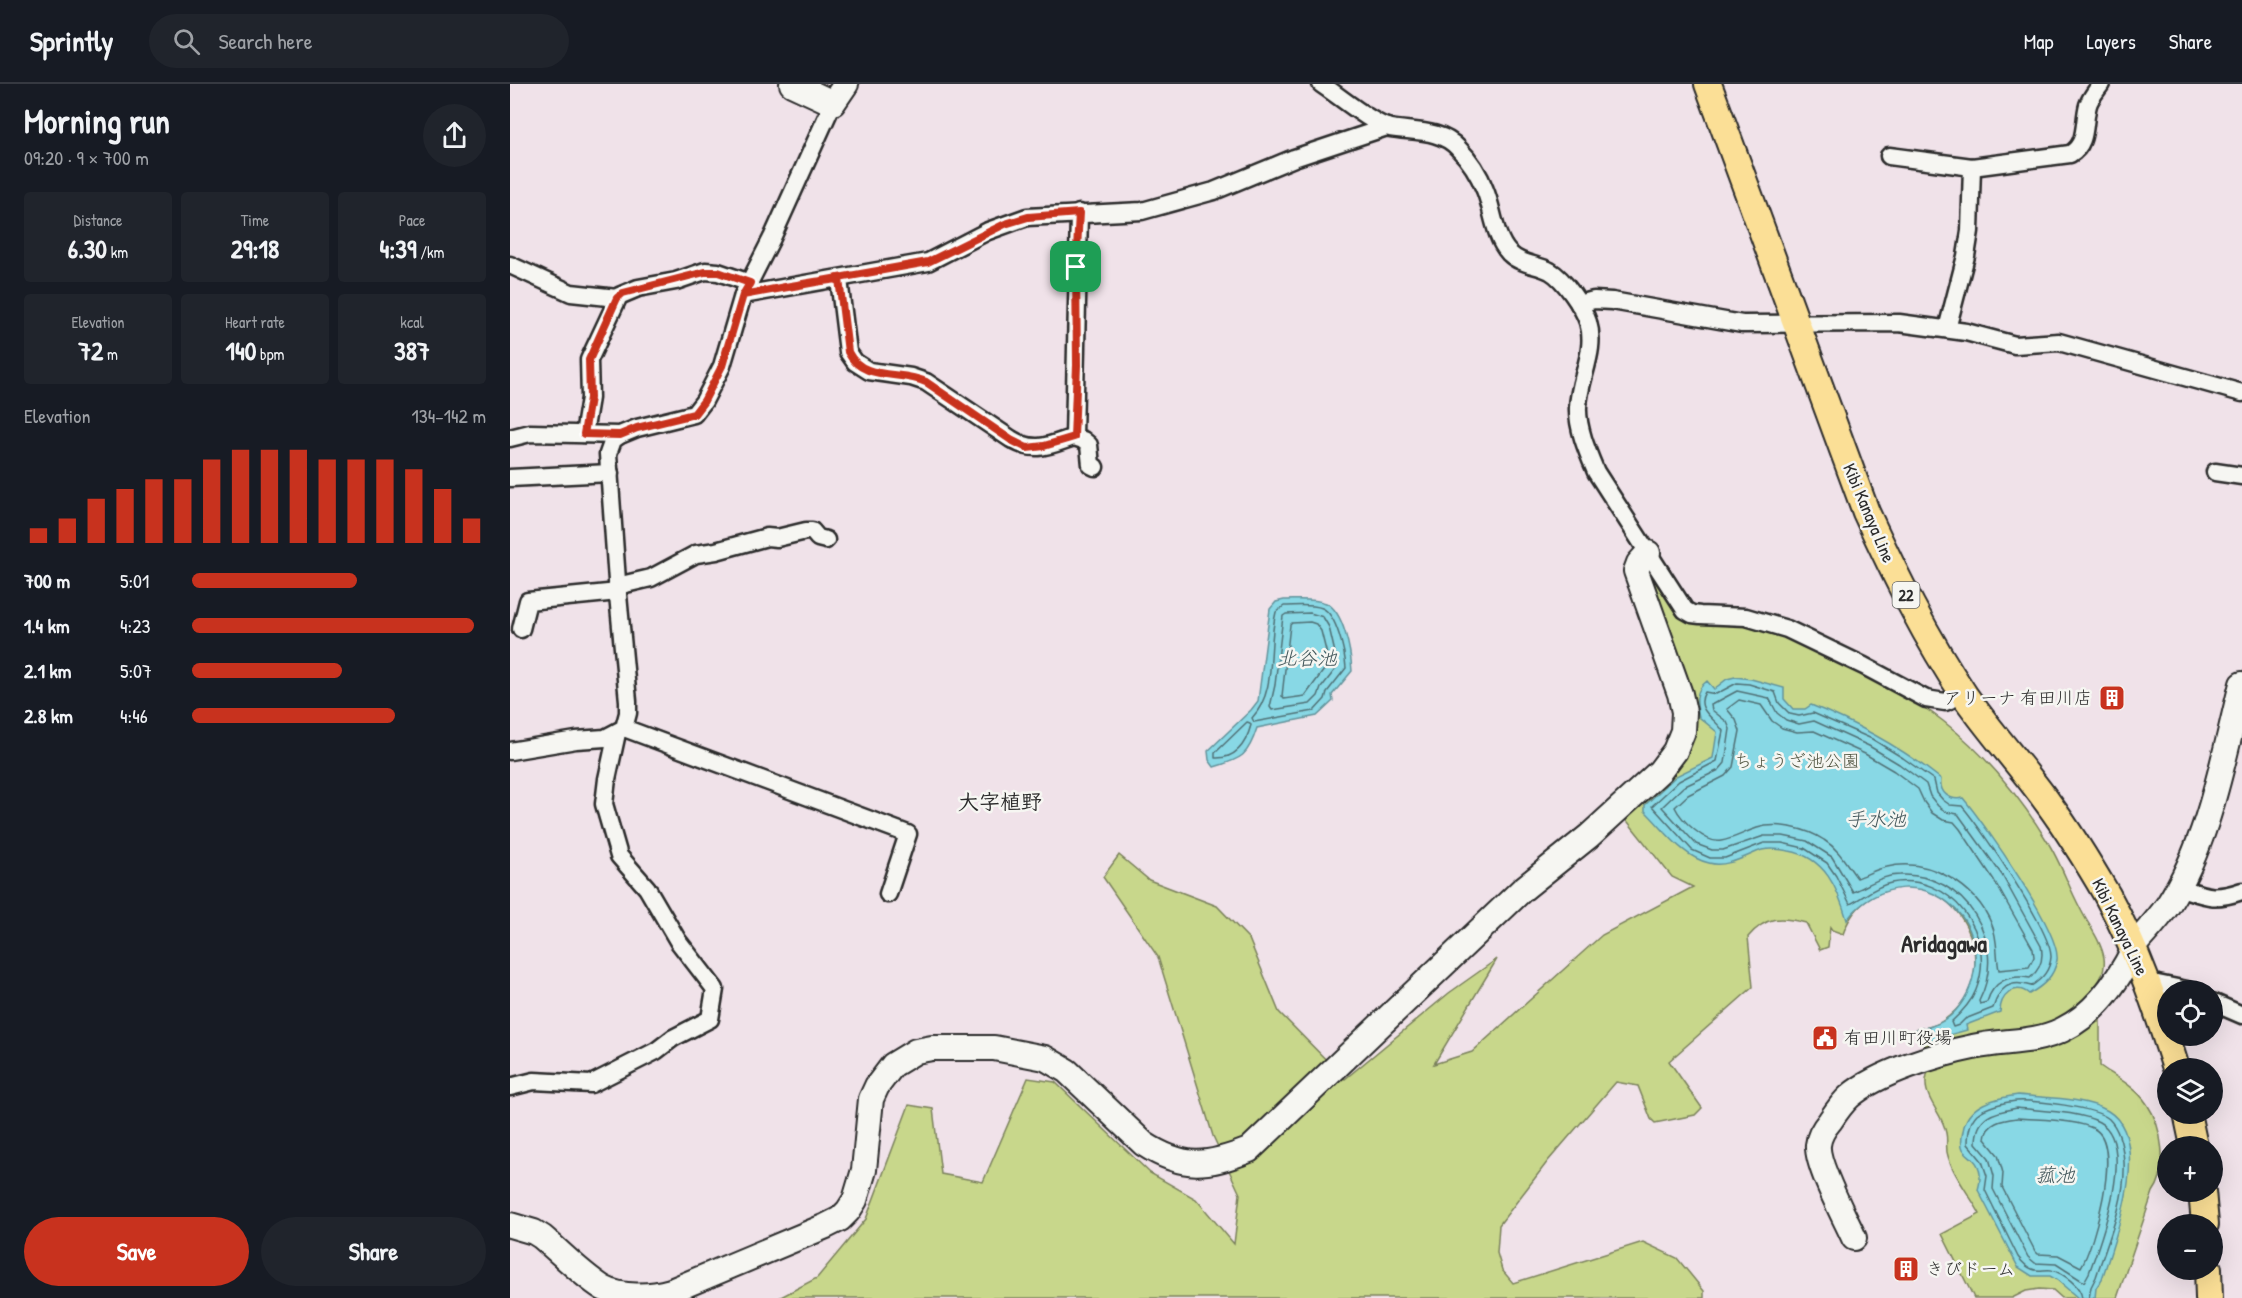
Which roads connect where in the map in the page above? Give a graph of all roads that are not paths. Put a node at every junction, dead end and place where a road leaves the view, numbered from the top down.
1 (792, 84) edge
2 (1321, 84) edge
3 (1708, 84) edge
4 (2101, 84) edge
5 (839, 94) edge
6 (1387, 127) junction
7 (1889, 156) dead end
8 (1972, 167) junction
9 (1079, 213) junction
10 (510, 265) edge
11 (839, 279) junction
12 (747, 289) junction
13 (617, 298) junction
14 (1580, 304) junction
15 (1796, 323) junction
16 (1947, 329) junction
17 (2242, 393) edge
18 (584, 434) junction
19 (620, 435) junction
20 (1074, 437) junction
21 (510, 438) edge
22 (1095, 467) dead end
23 (2215, 472) dead end
24 (610, 473) junction
25 (2242, 476) edge
26 (510, 478) edge
27 (826, 540) dead end
28 (1648, 553) junction
29 (617, 589) junction
30 (521, 629) dead end
31 (2242, 684) edge
32 (1965, 694) junction
33 (621, 730) junction
34 (510, 751) edge
35 (2178, 887) junction
36 (2242, 891) edge
37 (888, 894) dead end
38 (2133, 948) junction
39 (2148, 982) junction
40 (2157, 984) edge
41 (2223, 1007) edge
42 (2242, 1015) edge
43 (2173, 1058) edge
44 (510, 1087) edge
45 (510, 1226) edge
46 (1854, 1238) dead end
47 (2208, 1280) edge
48 (2209, 1298) edge

1 - 5 street
2 - 6 street
3 - 15 main road, Kibi Kanaya Line / 22
4 - 8 street
5 - 12 street
6 - 9 street
6 - 14 street
7 - 8 street
8 - 16 street
9 - 11 street
9 - 20 street
10 - 13 street
11 - 12 street
11 - 20 street
12 - 13 street
12 - 19 street
13 - 18 street
14 - 15 street
14 - 28 street
15 - 16 street
15 - 32 main road, Kibi Kanaya Line / 22
16 - 17 street
18 - 19 street
18 - 21 street
19 - 24 street
20 - 22 street
23 - 25 street
24 - 26 street
24 - 29 street
27 - 29 street
28 - 32 street
28 - 45 street
29 - 30 street
29 - 33 street
31 - 35 street
32 - 38 main road, Kibi Kanaya Line / 22
33 - 34 street
33 - 37 street
33 - 44 street
35 - 36 street
35 - 38 street
38 - 39 main road, Kibi Kanaya Line / 22
38 - 46 street
39 - 40 street
39 - 43 main road, Kibi Kanaya Line / 22
41 - 42 street
47 - 48 main road

